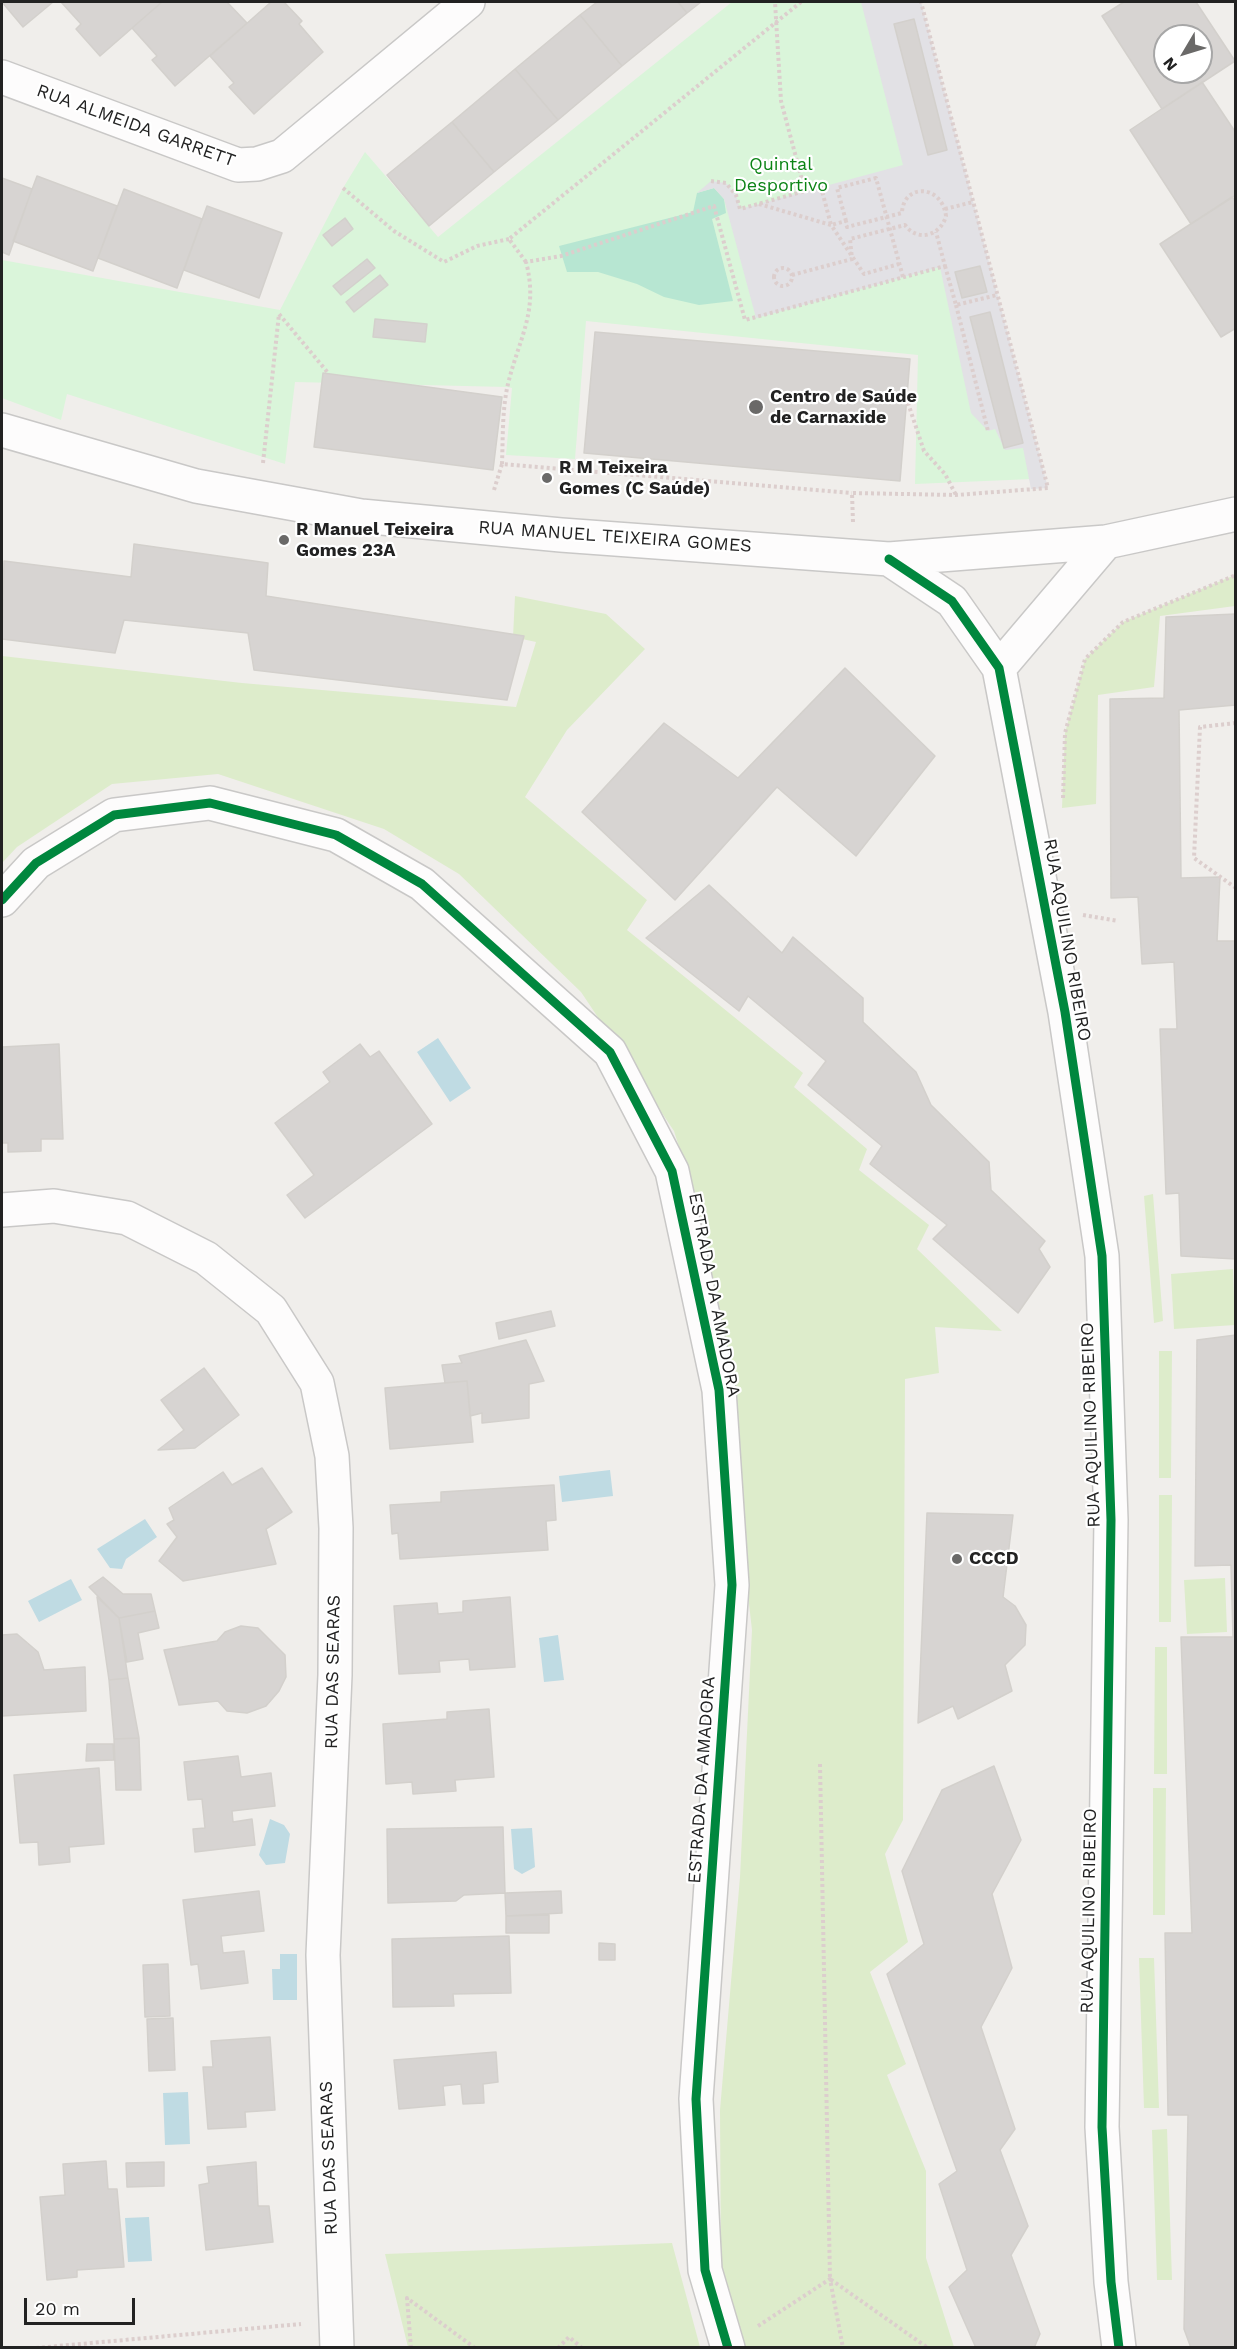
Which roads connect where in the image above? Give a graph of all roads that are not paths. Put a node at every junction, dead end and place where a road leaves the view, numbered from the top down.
1 (451, 5) edge
2 (2, 77) edge
3 (2, 430) edge
4 (1236, 514) edge
5 (1106, 542) junction
6 (889, 559) junction
7 (999, 668) junction
8 (2, 900) edge
9 (2, 1210) edge
10 (336, 2334) edge
11 (727, 2347) edge
12 (1119, 2348) edge

1 - 2 street, RUA ALMEIDA GARRETT
3 - 6 street, RUA MANUEL TEIXEIRA GOMES
4 - 5 street, RUA MANUEL TEIXEIRA GOMES
5 - 6 street, RUA MANUEL TEIXEIRA GOMES
5 - 7 street
6 - 7 street, RUA AQUILINO RIBEIRO
7 - 12 street, RUA AQUILINO RIBEIRO
8 - 11 street, ESTRADA DA AMADORA
9 - 10 street, RUA DAS SEARAS

